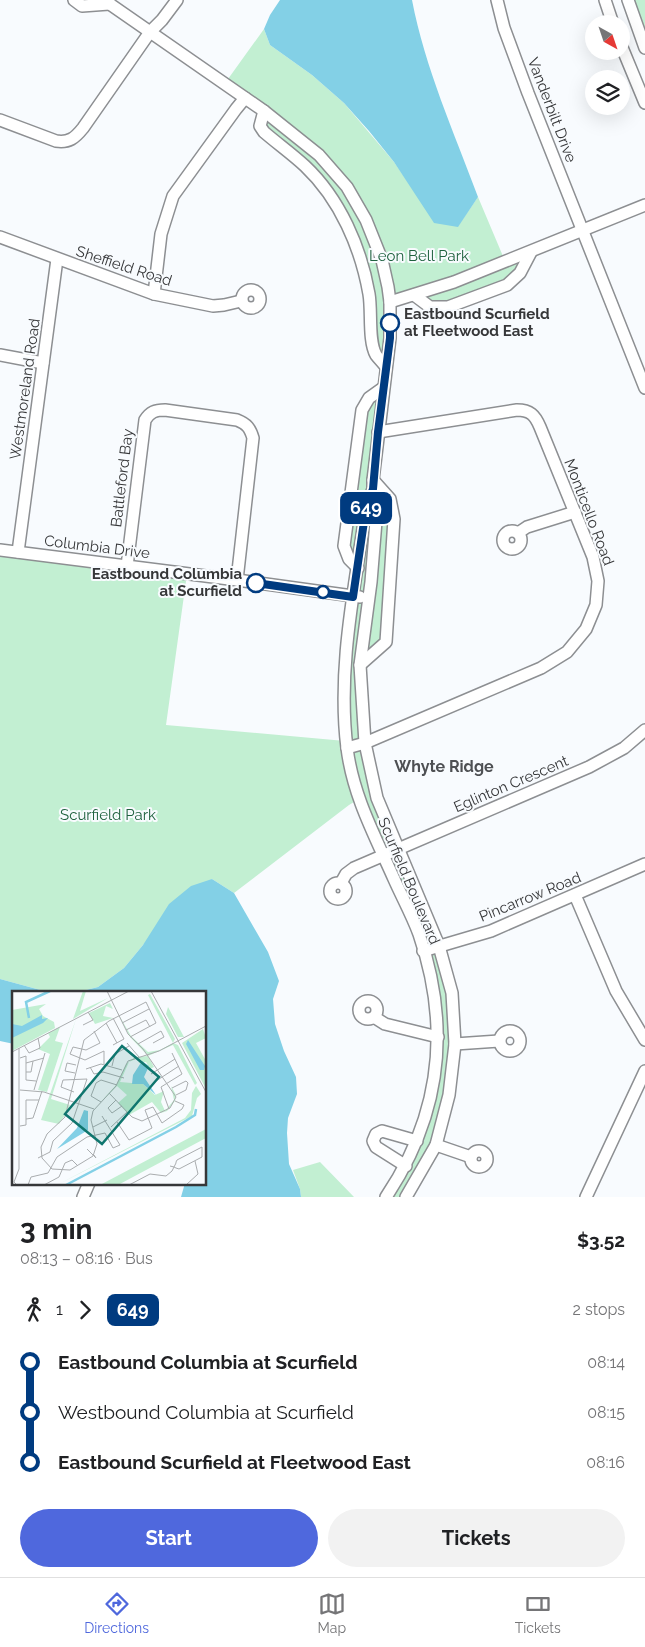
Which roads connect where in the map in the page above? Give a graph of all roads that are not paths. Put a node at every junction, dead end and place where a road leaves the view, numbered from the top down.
1 (74, 0) edge
2 (177, 0) edge
3 (497, 0) edge
4 (605, 0) edge
5 (628, 0) edge
6 (107, 1) edge
7 (610, 15) edge
8 (150, 32) junction
9 (645, 48) edge
10 (627, 60) edge
11 (245, 98) junction
12 (645, 103) edge
13 (264, 111) junction
14 (0, 120) edge
15 (645, 205) edge
16 (583, 231) junction
17 (0, 237) edge
18 (531, 252) junction
19 (57, 259) junction
20 (154, 294) junction
21 (414, 295) junction
22 (242, 301) dead end
23 (390, 302) junction
24 (0, 355) edge
25 (43, 363) junction
26 (386, 367) junction
27 (383, 388) junction
28 (645, 388) edge
29 (378, 432) junction
30 (373, 485) junction
31 (574, 512) junction
32 (518, 533) dead end
33 (0, 550) edge
34 (18, 552) junction
35 (127, 566) junction
36 (358, 568) junction
37 (237, 580) junction
38 (353, 597) junction
39 (369, 598) junction
40 (360, 665) junction
41 (645, 730) edge
42 (365, 743) junction
43 (347, 748) junction
44 (398, 848) junction
45 (383, 854) junction
46 (645, 864) edge
47 (341, 883) dead end
48 (575, 895) junction
49 (439, 946) junction
50 (423, 951) junction
51 (374, 1018) dead end
52 (438, 1037) junction
53 (645, 1040) edge
54 (499, 1042) dead end
55 (455, 1044) junction
56 (645, 1071) edge
57 (418, 1140) junction
58 (436, 1145) junction
59 (471, 1157) dead end
60 (406, 1166) junction
61 (89, 1184) edge
62 (83, 1197) edge
63 (386, 1197) edge
64 (406, 1197) edge
65 (586, 1197) edge

1 - 6 street, Scurfield Boulevard
2 - 8 street
3 - 16 street, Vanderbilt Drive
4 - 7 street
5 - 9 street
6 - 8 street, Scurfield Boulevard
8 - 11 street, Scurfield Boulevard
8 - 14 street
10 - 12 street
11 - 13 street, Scurfield Boulevard
11 - 20 street
13 - 23 street, Scurfield Boulevard
13 - 26 street
15 - 16 street
16 - 18 street
16 - 28 street, Vanderbilt Drive
17 - 19 street, Sheffield Road
18 - 21 street
18 - 21 street
19 - 20 street, Sheffield Road
19 - 25 street, Westmoreland Road
20 - 22 street, Sheffield Road
21 - 23 street
23 - 26 street, Scurfield Boulevard
24 - 25 street
25 - 34 street, Westmoreland Road
26 - 27 street, Scurfield Boulevard
27 - 29 street, Scurfield Boulevard
27 - 36 street
29 - 30 street, Scurfield Boulevard
29 - 31 street, Monticello Road
30 - 36 street, Scurfield Boulevard
30 - 39 street, Scurfield Boulevard
30 - 40 street
31 - 32 street
31 - 42 street, Monticello Road
33 - 34 street, Columbia Drive
34 - 35 street, Columbia Drive
35 - 37 street, Columbia Drive
35 - 37 street, Battleford Bay
36 - 38 street, Scurfield Boulevard
37 - 38 street, Columbia Drive
38 - 39 street, Columbia Drive
38 - 43 street, Scurfield Boulevard
39 - 40 street, Scurfield Boulevard
40 - 42 street, Scurfield Boulevard
41 - 44 street, Eglinton Crescent
42 - 43 street, Monticello Road
42 - 44 street, Scurfield Boulevard
43 - 45 street, Scurfield Boulevard
44 - 45 street, Eglinton Crescent
44 - 49 street, Scurfield Boulevard
45 - 47 street, Eglinton Crescent
45 - 50 street, Scurfield Boulevard
46 - 48 street, Pincarrow Road
48 - 49 street, Pincarrow Road
48 - 53 street
49 - 50 street, Pincarrow Road
49 - 55 street, Scurfield Boulevard
50 - 52 street, Scurfield Boulevard
51 - 52 street
52 - 57 street, Scurfield Boulevard
54 - 55 street
55 - 58 street, Scurfield Boulevard
56 - 65 street
57 - 60 street, Scurfield Boulevard
57 - 60 street
58 - 59 street
58 - 64 street, Scurfield Boulevard
60 - 63 street, Scurfield Boulevard
61 - 62 street

